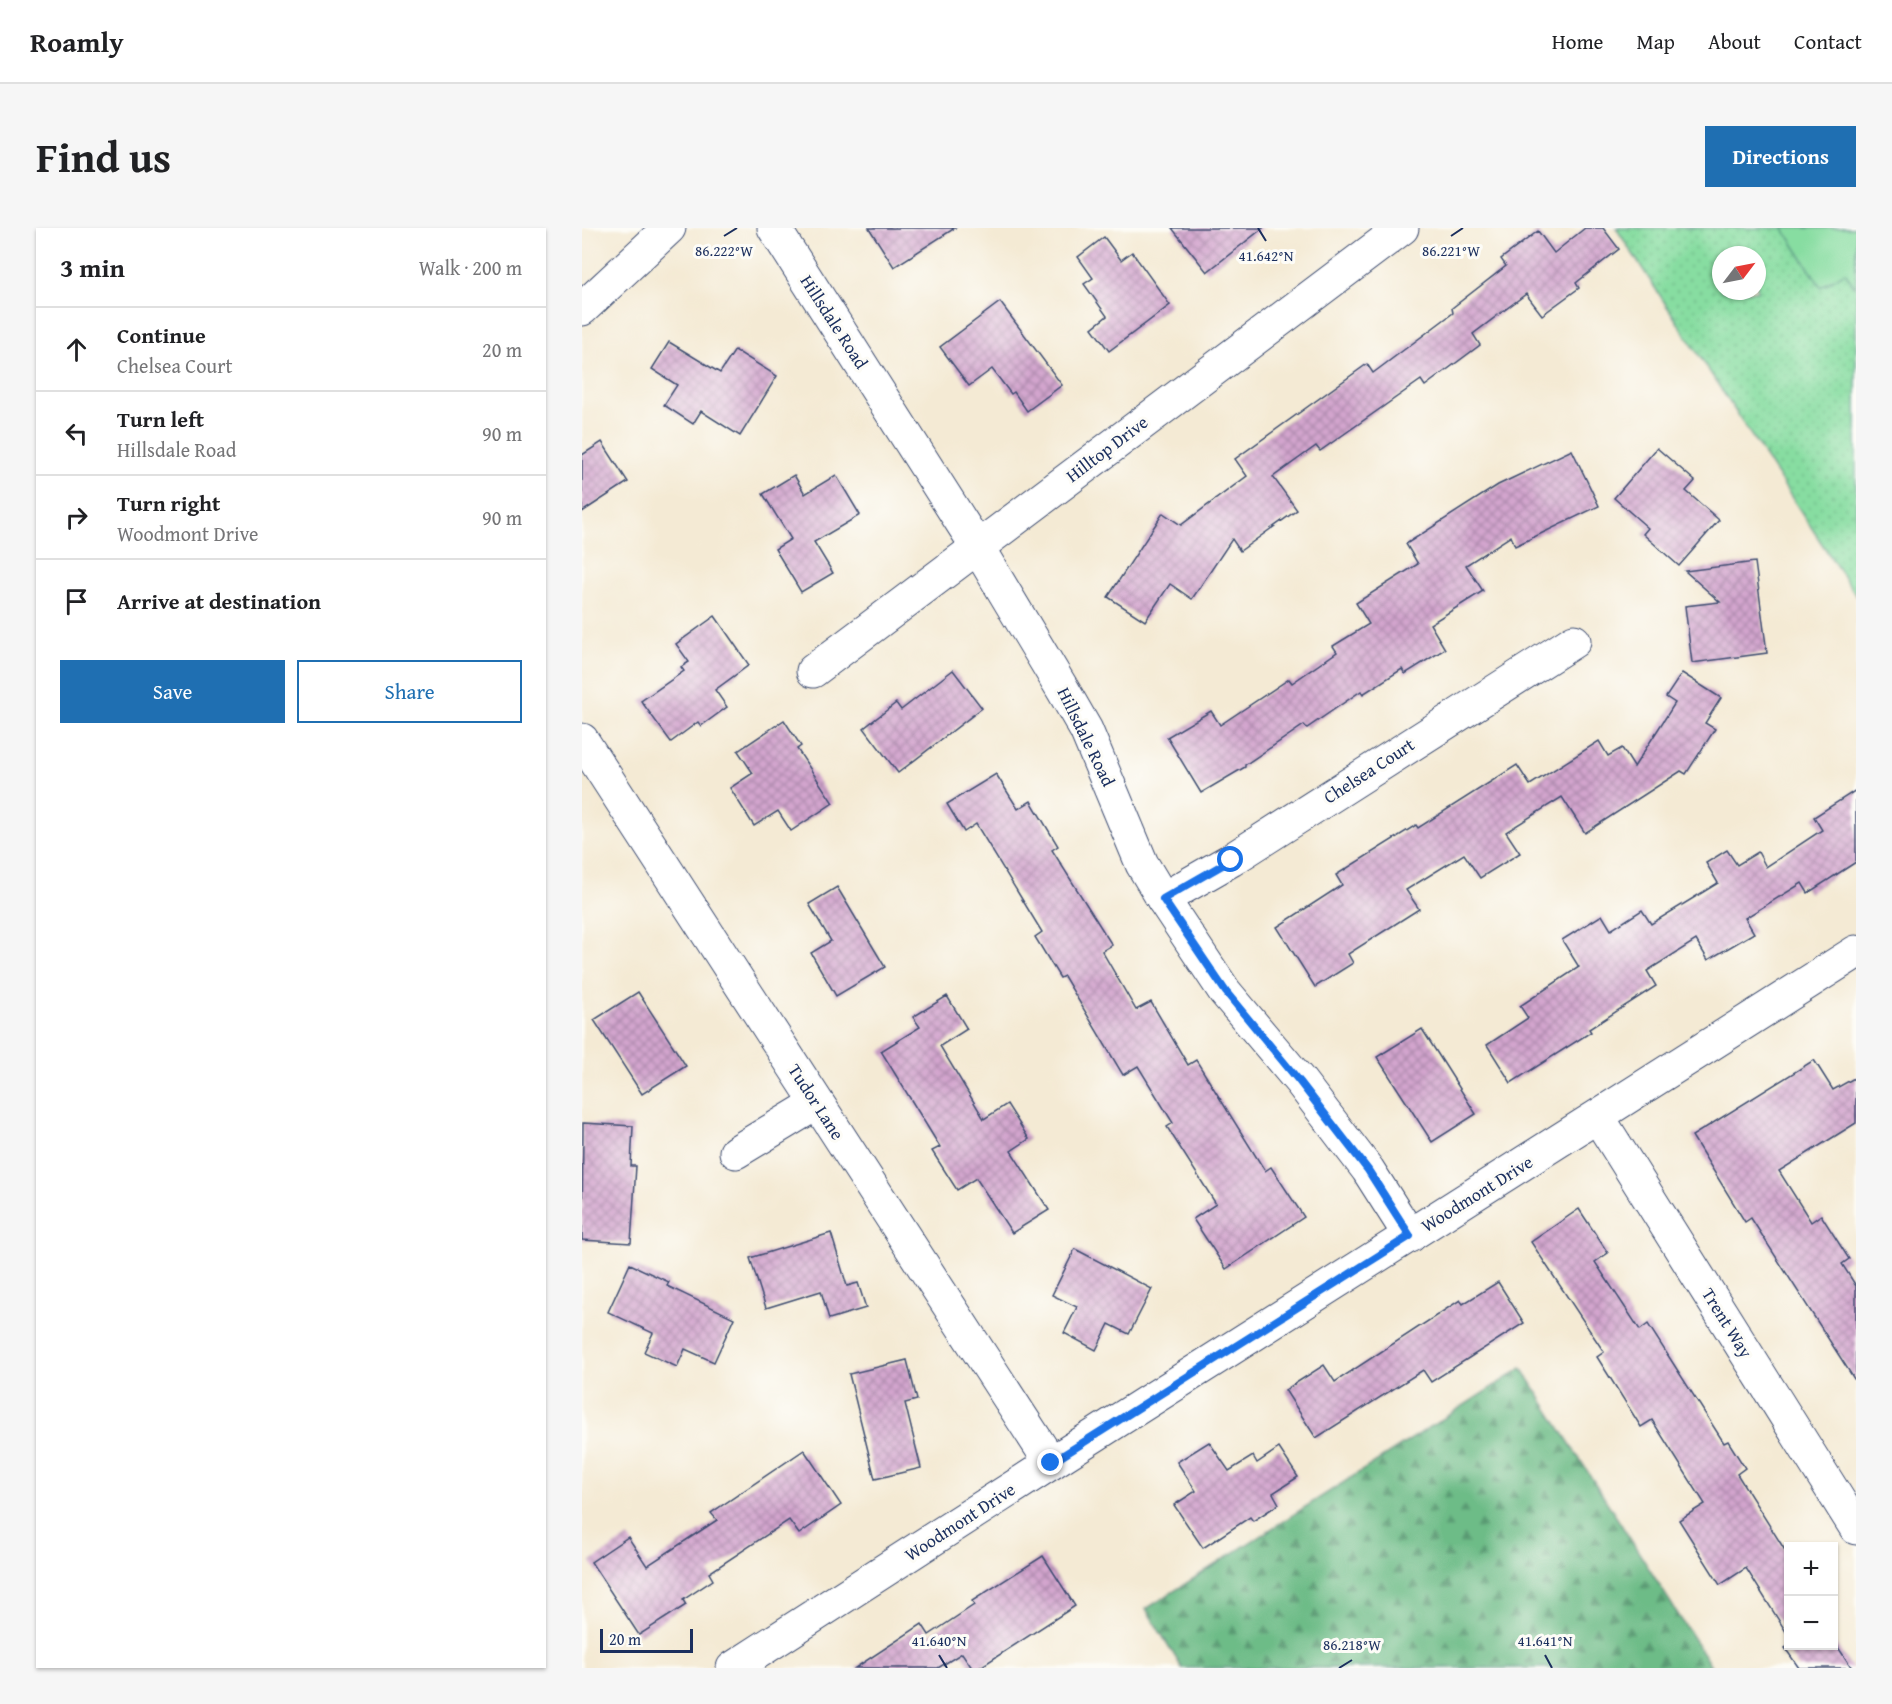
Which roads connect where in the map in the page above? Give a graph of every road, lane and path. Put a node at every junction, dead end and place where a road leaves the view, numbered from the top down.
1 (669, 228) edge
2 (774, 228) edge
3 (1402, 228) edge
4 (582, 309) edge
5 (978, 548) junction
6 (1574, 641) dead end
7 (813, 671) dead end
8 (582, 740) edge
9 (1163, 899) junction
10 (1856, 952) edge
11 (817, 1103) junction
12 (1598, 1117) junction
13 (736, 1152) dead end
14 (1410, 1236) junction
15 (1051, 1463) junction
16 (1856, 1528) edge
17 (733, 1668) edge

1 - 4 street
2 - 5 street, Hillsdale Road
3 - 5 street, Hilltop Drive
5 - 7 street, Hilltop Drive
5 - 9 street, Hillsdale Road
6 - 9 street, Chelsea Court
8 - 11 street, Tudor Lane
9 - 14 street, Hillsdale Road
10 - 12 street, Woodmont Drive
11 - 13 street
11 - 15 street, Tudor Lane
12 - 14 street, Woodmont Drive
12 - 16 street, Trent Way
14 - 15 street, Woodmont Drive
15 - 17 street, Woodmont Drive

